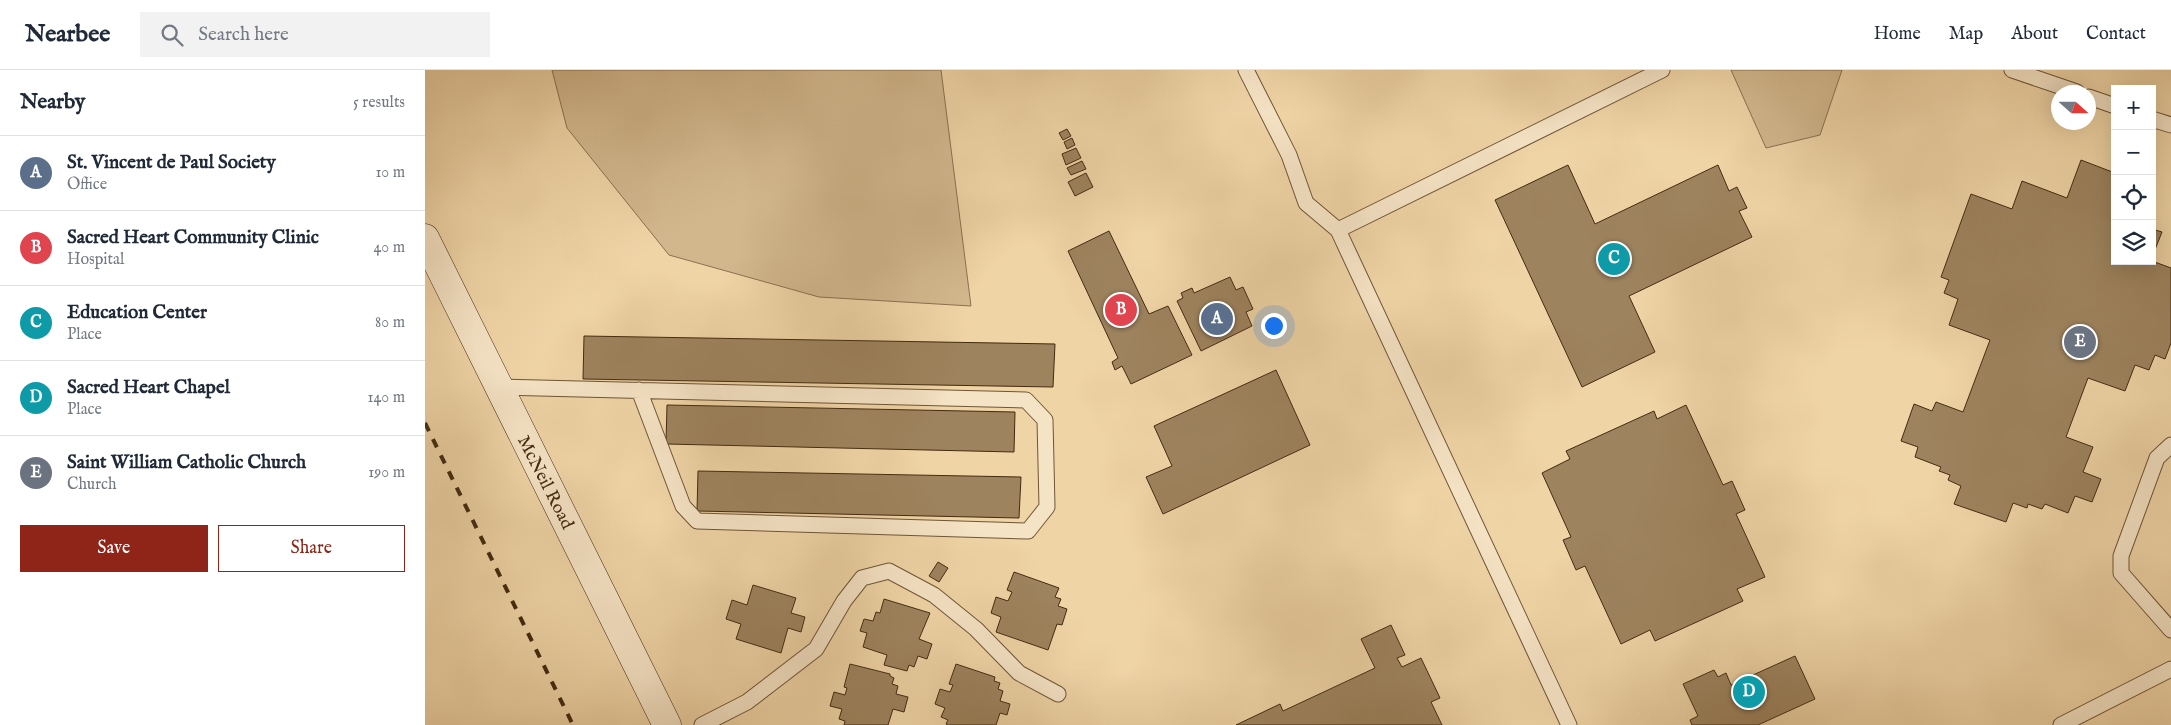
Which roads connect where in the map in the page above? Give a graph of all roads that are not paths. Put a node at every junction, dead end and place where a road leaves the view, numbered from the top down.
1 (1246, 70) edge
2 (1662, 70) edge
3 (2012, 70) edge
4 (2056, 85) edge
5 (2096, 99) edge
6 (2111, 105) edge
7 (2156, 120) edge
8 (2171, 125) edge
9 (1338, 230) junction
10 (425, 238) edge
11 (498, 387) junction
12 (639, 390) junction
13 (2171, 445) edge
14 (2171, 630) edge
15 (2171, 669) edge
16 (1058, 694) dead end
17 (667, 725) edge
18 (702, 725) edge
19 (1569, 725) edge
20 (2061, 725) edge

1 - 9 lane
2 - 9 lane
3 - 4 lane
5 - 6 lane
7 - 8 lane
9 - 19 lane
10 - 11 main road, McNeil Road
11 - 12 lane
11 - 17 main road, McNeil Road
12 - 12 lane
13 - 14 lane
15 - 20 lane
16 - 18 lane

